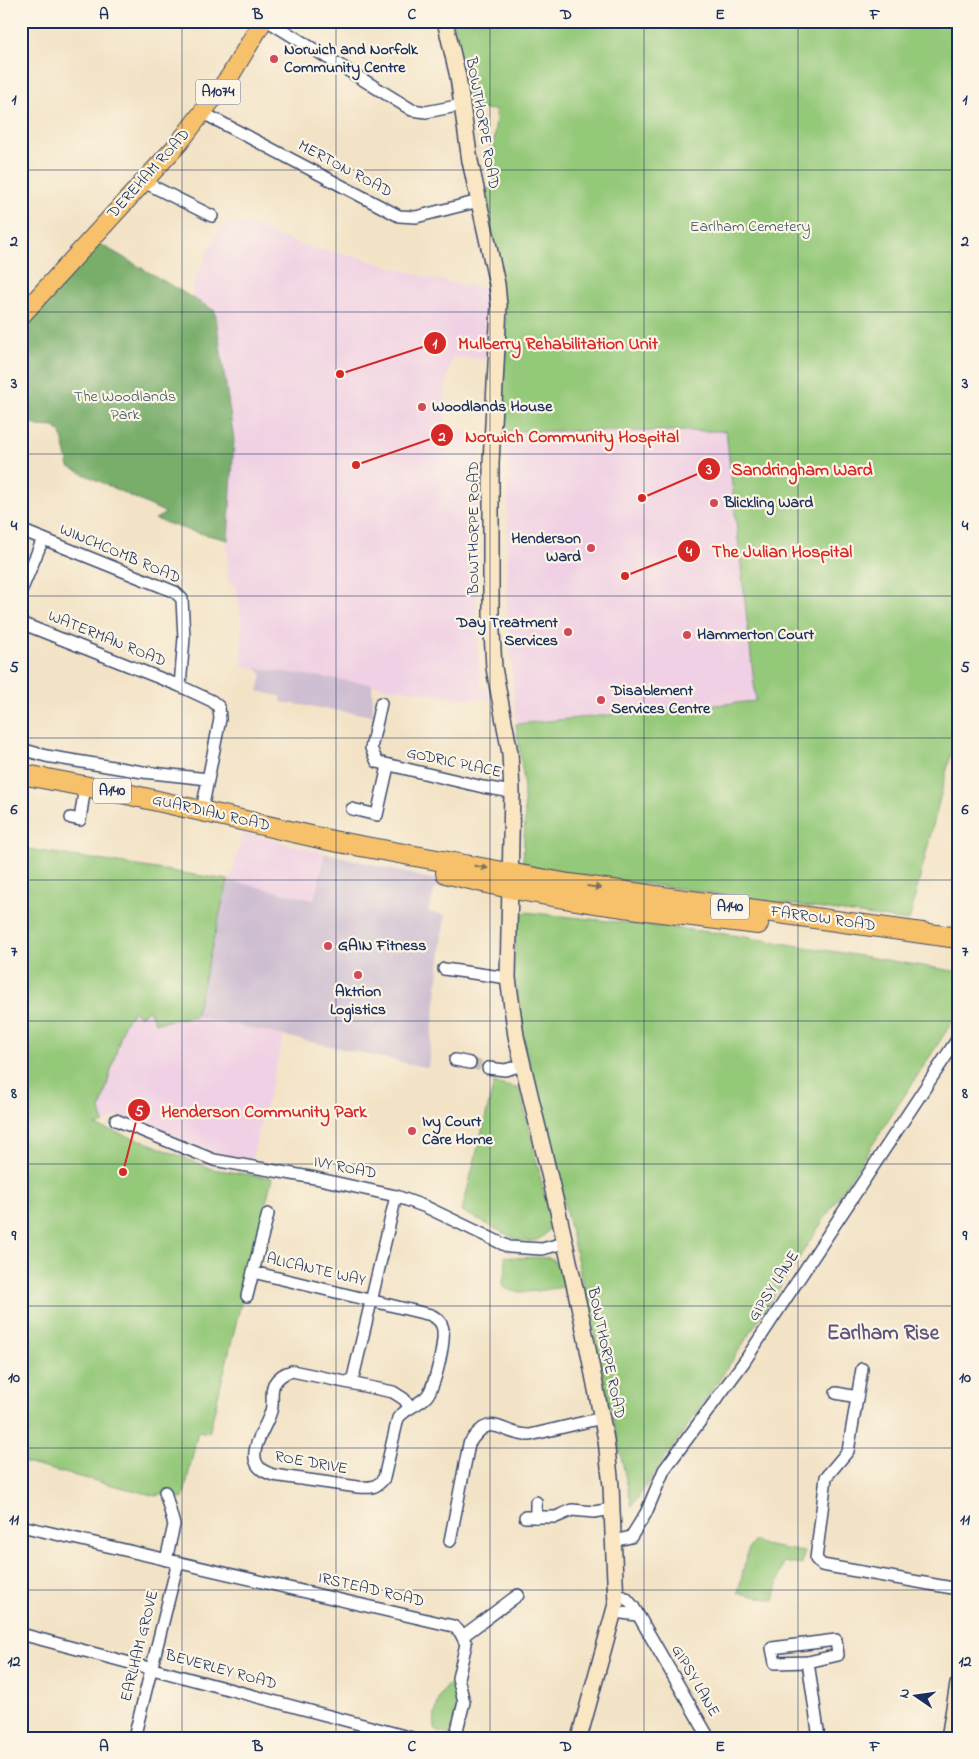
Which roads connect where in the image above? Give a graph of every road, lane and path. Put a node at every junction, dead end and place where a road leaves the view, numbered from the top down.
1 (263, 21) edge
2 (268, 21) edge
3 (445, 21) edge
4 (462, 105) junction
5 (203, 113) junction
6 (144, 182) junction
7 (479, 202) junction
8 (212, 216) dead end
9 (21, 316) edge
10 (21, 530) edge
11 (43, 539) junction
12 (21, 591) edge
13 (21, 623) edge
14 (180, 686) junction
15 (381, 703) dead end
16 (21, 750) edge
17 (388, 766) junction
18 (21, 774) edge
19 (208, 779) junction
20 (86, 786) junction
21 (512, 792) junction
22 (352, 809) dead end
23 (202, 810) junction
24 (81, 820) dead end
25 (510, 881) junction
26 (958, 938) edge
27 (958, 951) edge
28 (444, 969) dead end
29 (508, 978) junction
30 (958, 1038) edge
31 (455, 1060) dead end
32 (470, 1063) tunnel mouth
33 (524, 1065) junction
34 (488, 1068) tunnel mouth
35 (116, 1120) dead end
36 (396, 1196) junction
37 (268, 1214) dead end
38 (564, 1243) junction
39 (253, 1272) junction
40 (247, 1296) dead end
41 (371, 1300) junction
42 (862, 1369) dead end
43 (352, 1382) junction
44 (836, 1393) dead end
45 (857, 1397) junction
46 (410, 1408) junction
47 (602, 1418) junction
48 (165, 1492) dead end
49 (536, 1502) dead end
50 (612, 1509) junction
51 (21, 1526) edge
52 (450, 1541) dead end
53 (613, 1541) junction
54 (166, 1560) junction
55 (178, 1562) junction
56 (958, 1589) edge
57 (616, 1594) junction
58 (518, 1595) dead end
59 (615, 1612) junction
60 (637, 1614) junction
61 (21, 1634) edge
62 (463, 1636) junction
63 (808, 1662) junction
64 (152, 1668) junction
65 (958, 1684) edge
66 (134, 1738) edge
67 (412, 1738) edge
68 (455, 1738) edge
69 (579, 1738) edge
70 (709, 1738) edge
71 (819, 1738) edge
72 (948, 1738) edge

1 - 5 main road, DEREHAM ROAD / A1074
2 - 4 street
3 - 4 street, BOWTHORPE ROAD
4 - 7 street, BOWTHORPE ROAD
5 - 6 main road, DEREHAM ROAD / A1074
5 - 7 street, MERTON ROAD
6 - 8 street
6 - 9 main road, DEREHAM ROAD / A1074
7 - 21 street, BOWTHORPE ROAD
10 - 11 street, WINCHCOMB ROAD
11 - 12 street
11 - 14 street, WINCHCOMB ROAD
13 - 14 street, WATERMAN ROAD
14 - 19 street
15 - 17 street, GODRIC PLACE
16 - 19 street, GUARDIAN ROAD
17 - 21 street, GODRIC PLACE
17 - 22 street, GODRIC PLACE
18 - 20 highway, GUARDIAN ROAD / A140
19 - 23 street
20 - 23 highway, GUARDIAN ROAD / A140
20 - 24 street
21 - 25 street, BOWTHORPE ROAD
23 - 25 highway, GUARDIAN ROAD / A140
25 -> 26 highway, FARROW ROAD / A140
25 - 27 highway, FARROW ROAD / A140
25 - 29 street, BOWTHORPE ROAD
28 - 29 street
29 - 33 street, BOWTHORPE ROAD
30 - 53 street, GIPSY LANE
31 - 32 street
33 - 34 street
33 - 38 street, BOWTHORPE ROAD
35 - 36 street, IVY ROAD
36 - 38 street, IVY ROAD
36 - 41 street
37 - 39 street, ALICANTE WAY
38 - 47 street, BOWTHORPE ROAD
39 - 40 street, ALICANTE WAY
39 - 41 street, ALICANTE WAY
41 - 43 street
41 - 46 street, ALICANTE WAY
42 - 45 street
43 - 46 street, ROE DRIVE
43 - 46 street, ROE DRIVE
44 - 45 street
45 - 56 street
47 - 50 street, BOWTHORPE ROAD
47 - 52 street
48 - 54 street
49 - 50 street
50 - 53 street, BOWTHORPE ROAD
51 - 54 street, IRSTEAD ROAD
53 - 57 street, BOWTHORPE ROAD
54 - 55 street, IRSTEAD ROAD
55 - 62 street, IRSTEAD ROAD
55 - 64 street, EARLHAM GROVE
57 - 59 street, BOWTHORPE ROAD
57 - 60 street, GIPSY LANE
58 - 62 street
59 - 60 street
59 - 69 street, BOWTHORPE ROAD
60 - 70 street, GIPSY LANE
61 - 64 street, BEVERLEY ROAD
62 - 68 street
63 - 63 street
63 - 71 street
64 - 66 street, EARLHAM GROVE
64 - 67 street, BEVERLEY ROAD
65 - 72 street

